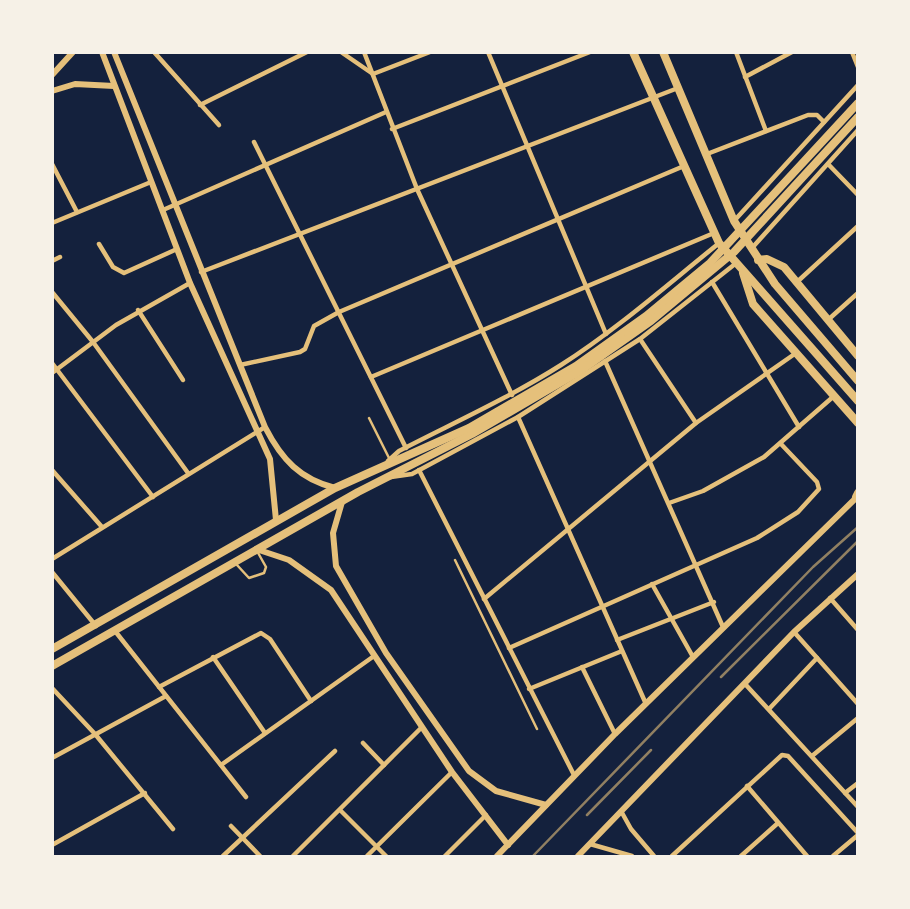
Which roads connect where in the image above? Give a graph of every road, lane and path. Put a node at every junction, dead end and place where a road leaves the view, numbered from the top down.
1 (73, 52) edge
2 (102, 52) edge
3 (114, 52) edge
4 (154, 52) edge
5 (307, 52) edge
6 (341, 52) edge
7 (364, 52) edge
8 (430, 52) edge
9 (488, 52) edge
10 (590, 52) edge
11 (633, 52) edge
12 (663, 52) edge
13 (736, 52) edge
14 (852, 52) edge
15 (791, 53) edge
16 (858, 67) edge
17 (373, 74) junction
18 (52, 75) edge
19 (745, 77) junction
20 (858, 85) edge
21 (114, 86) junction
22 (502, 87) junction
23 (678, 88) junction
24 (52, 91) edge
25 (654, 99) junction
26 (858, 103) edge
27 (200, 105) junction
28 (386, 112) junction
29 (858, 117) edge
30 (824, 122) junction
31 (219, 125) dead end
32 (392, 130) junction
33 (858, 130) edge
34 (766, 131) junction
35 (254, 142) dead end
36 (527, 147) junction
37 (706, 154) junction
38 (52, 164) edge
39 (266, 165) junction
40 (829, 165) junction
41 (685, 166) junction
42 (151, 182) junction
43 (417, 189) junction
44 (858, 195) edge
45 (173, 205) junction
46 (163, 209) junction
47 (77, 212) junction
48 (557, 219) junction
49 (734, 221) junction
50 (52, 223) edge
51 (858, 226) edge
52 (714, 233) junction
53 (300, 234) junction
54 (719, 243) junction
55 (99, 244) dead end
56 (751, 248) junction
57 (177, 249) junction
58 (60, 257) dead end
59 (758, 260) junction
60 (52, 261) edge
61 (450, 262) junction
62 (738, 267) junction
63 (200, 272) junction
64 (190, 282) junction
65 (712, 282) junction
66 (796, 283) junction
67 (586, 289) junction
68 (52, 292) edge
69 (858, 293) edge
70 (138, 310) junction
71 (339, 312) junction
72 (828, 320) junction
73 (483, 332) junction
74 (606, 334) junction
75 (640, 339) junction
76 (93, 342) junction
77 (797, 352) junction
78 (857, 355) edge
79 (606, 361) junction
80 (52, 363) edge
81 (239, 365) junction
82 (55, 371) edge
83 (768, 374) junction
84 (371, 377) junction
85 (183, 380) dead end
86 (858, 381) edge
87 (835, 394) junction
88 (512, 395) junction
89 (858, 401) edge
90 (518, 417) junction
91 (369, 418) dead end
92 (696, 423) junction
93 (858, 423) edge
94 (799, 427) junction
95 (261, 430) junction
96 (781, 444) junction
97 (406, 448) junction
98 (390, 460) junction
99 (650, 461) junction
100 (416, 462) junction
101 (52, 470) edge
102 (385, 472) junction
103 (188, 473) junction
104 (335, 488) junction
105 (857, 495) edge
106 (153, 496) junction
107 (342, 502) junction
108 (669, 503) junction
109 (276, 520) junction
110 (102, 528) junction
111 (568, 530) junction
112 (256, 549) junction
113 (52, 559) edge
114 (455, 560) dead end
115 (235, 562) junction
116 (697, 565) junction
117 (52, 572) edge
118 (858, 574) edge
119 (652, 584) junction
120 (477, 586) junction
121 (469, 590) junction
122 (830, 598) junction
123 (484, 599) junction
124 (713, 602) junction
125 (602, 607) junction
126 (671, 619) junction
127 (96, 625) junction
128 (723, 626) junction
129 (858, 630) edge
130 (115, 631) junction
131 (794, 632) junction
132 (617, 640) junction
133 (509, 648) junction
134 (52, 649) edge
135 (622, 651) junction
136 (374, 656) junction
137 (213, 657) junction
138 (693, 657) junction
139 (817, 658) junction
140 (52, 666) edge
141 (582, 667) junction
142 (526, 683) junction
143 (746, 685) junction
144 (159, 687) junction
145 (517, 687) junction
146 (52, 688) edge
147 (529, 689) junction
148 (166, 696) junction
149 (311, 701) junction
150 (858, 704) edge
151 (647, 705) junction
152 (769, 709) junction
153 (858, 718) edge
154 (422, 727) junction
155 (537, 729) dead end
156 (265, 733) junction
157 (95, 734) junction
158 (615, 734) junction
159 (363, 743) dead end
160 (335, 751) dead end
161 (812, 756) junction
162 (52, 758) edge
163 (221, 765) junction
164 (384, 765) junction
165 (469, 771) junction
166 (452, 772) junction
167 (574, 775) junction
168 (460, 781) junction
169 (858, 783) edge
170 (747, 786) junction
171 (145, 793) junction
172 (845, 793) junction
173 (246, 797) dead end
174 (546, 805) junction
175 (858, 807) edge
176 (339, 810) junction
177 (621, 811) junction
178 (488, 814) junction
179 (778, 823) junction
180 (231, 826) dead end
181 (173, 829) dead end
182 (858, 834) edge
183 (242, 838) junction
184 (590, 844) junction
185 (52, 845) edge
186 (508, 845) junction
187 (376, 847) junction
188 (223, 856) edge
189 (260, 856) edge
190 (293, 856) edge
191 (367, 856) edge
192 (386, 856) edge
193 (445, 856) edge
194 (497, 856) edge
195 (578, 856) edge
196 (632, 856) edge
197 (654, 856) edge
198 (672, 856) edge
199 (741, 856) edge
200 (807, 856) edge
201 (833, 856) edge

1 - 18 street
2 - 21 street
3 - 45 street
4 - 27 street
5 - 27 street
6 - 17 street
7 - 17 street
8 - 17 street
9 - 22 street
10 - 22 street
11 - 25 main road
12 - 23 main road
13 - 19 street
14 - 16 street
15 - 19 street
17 - 28 street
19 - 34 street
20 - 30 street
21 - 24 street
21 - 42 street
22 - 32 street
22 - 36 street
23 - 25 street
23 - 37 main road
25 - 36 street
25 - 41 main road
26 - 100 main road
27 - 31 street
28 - 32 street
28 - 39 street
29 - 100 main road
30 - 34 street
30 - 49 street
32 - 43 street
33 - 40 street
34 - 37 street
35 - 39 street
36 - 43 street
36 - 48 street
37 - 49 main road
38 - 47 street
39 - 45 street
39 - 53 street
40 - 44 street
40 - 56 street
41 - 48 street
41 - 52 main road
42 - 46 street
42 - 47 street
43 - 53 street
43 - 61 street
45 - 46 street
45 - 63 street
46 - 57 street
47 - 50 street
48 - 61 street
48 - 67 street
49 - 56 main road
51 - 66 street
52 - 54 main road
52 - 67 street
53 - 63 street
53 - 71 street
54 - 62 main road
54 - 74 street
55 - 57 street
56 - 59 main road
57 - 64 street
58 - 60 street
59 - 66 main road
59 - 86 main road
61 - 71 street
61 - 73 street
62 - 65 street
62 - 77 main road
62 - 89 main road
63 - 81 street
64 - 70 street
64 - 95 street
65 - 75 street
65 - 83 street
66 - 72 main road
67 - 73 street
67 - 74 street
68 - 76 street
69 - 72 street
70 - 76 street
70 - 85 street
71 - 81 street
71 - 84 street
72 - 78 main road
73 - 84 street
73 - 88 street
74 - 88 street
75 - 79 street
75 - 92 street
76 - 82 street
76 - 103 street
77 - 83 street
77 - 87 main road
79 - 90 street
79 - 99 street
80 - 82 street
81 - 95 street
82 - 106 street
83 - 92 street
83 - 94 street
84 - 97 street
87 - 93 main road
87 - 94 street
88 - 97 street
90 - 100 street
90 - 111 street
91 - 98 lane
92 - 99 street
94 - 96 street
95 - 103 street
95 - 104 street
95 - 109 street
96 - 108 street
96 - 116 street
97 - 98 street
98 - 102 street
99 - 108 street
99 - 111 street
100 - 102 main road
100 - 102 street
100 - 120 street
101 - 110 street
102 - 104 main road
102 - 107 main road
103 - 106 street
104 - 109 main road
105 - 128 street
106 - 110 street
107 - 112 main road
107 - 165 street
108 - 116 street
109 - 127 main road
110 - 113 street
111 - 123 street
111 - 125 street
112 - 115 main road
112 - 115 lane
112 - 136 street
114 - 121 lane
115 - 130 main road
116 - 119 street
116 - 124 street
117 - 127 street
118 - 122 street
119 - 125 street
119 - 126 street
120 - 121 lane
120 - 123 street
121 - 145 lane
122 - 129 street
122 - 131 street
123 - 133 street
124 - 126 street
124 - 128 street
125 - 132 street
125 - 133 street
126 - 132 street
126 - 138 street
127 - 134 main road
128 - 138 street
130 - 140 main road
130 - 144 street
131 - 139 street
131 - 143 street
132 - 135 street
133 - 142 street
135 - 141 street
135 - 151 street
136 - 149 street
136 - 154 street
137 - 144 street
137 - 149 street
137 - 156 street
138 - 151 street
139 - 150 street
139 - 152 street
141 - 147 street
141 - 158 street
142 - 145 lane
142 - 147 street
143 - 152 street
143 - 177 street
144 - 148 street
145 - 155 lane
146 - 157 street
147 - 167 street
148 - 157 street
148 - 163 street
149 - 156 street
151 - 158 street
152 - 161 street
153 - 161 street
154 - 164 street
154 - 166 street
156 - 163 street
157 - 162 street
157 - 171 street
158 - 167 street
159 - 164 street
160 - 183 street
161 - 172 street
163 - 173 street
164 - 176 street
165 - 168 street
165 - 174 street
166 - 168 street
166 - 187 street
167 - 174 street
168 - 178 street
169 - 172 street
170 - 179 street
170 - 182 street
170 - 198 street
171 - 181 street
171 - 185 street
172 - 175 street
174 - 186 street
176 - 187 street
176 - 190 street
177 - 184 street
177 - 197 street
178 - 186 street
178 - 193 street
179 - 199 street
179 - 200 street
180 - 183 street
182 - 201 street
183 - 188 street
183 - 189 street
184 - 195 street
184 - 196 street
186 - 194 street
187 - 191 street
187 - 192 street

